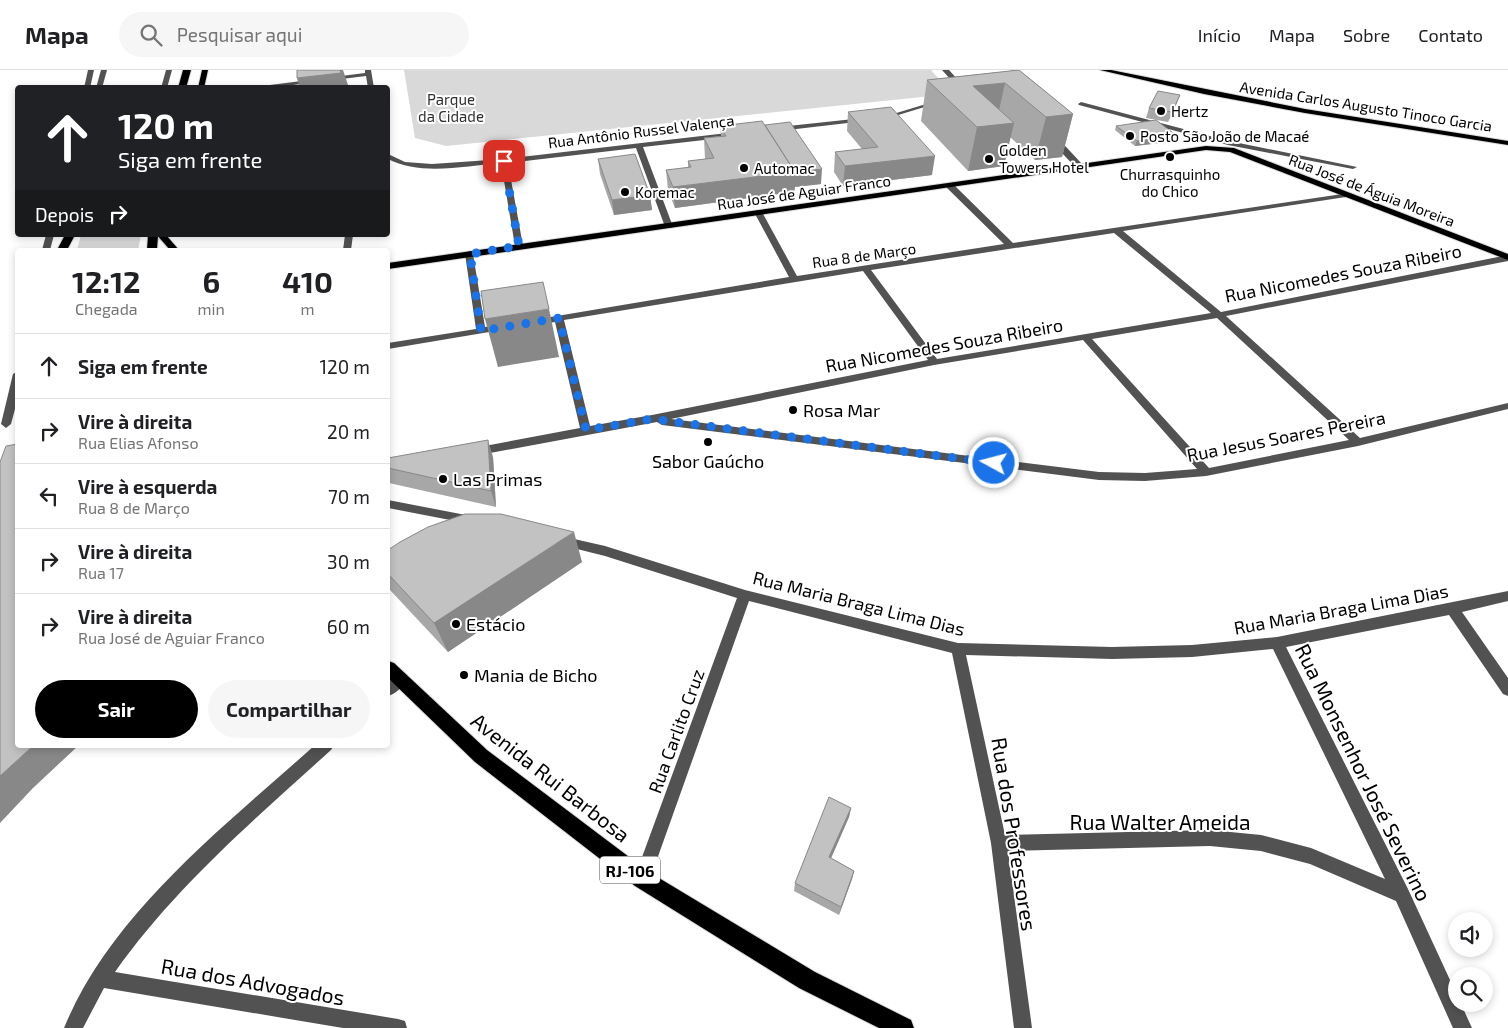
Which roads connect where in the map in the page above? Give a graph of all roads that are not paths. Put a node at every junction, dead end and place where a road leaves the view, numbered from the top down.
1 (91, 70) edge
2 (104, 70) edge
3 (169, 70) edge
4 (186, 70) edge
5 (206, 70) edge
6 (945, 70) edge
7 (1103, 70) edge
8 (368, 72) edge
9 (88, 85) edge
10 (100, 85) edge
11 (165, 85) edge
12 (183, 85) edge
13 (202, 85) edge
14 (270, 85) edge
15 (370, 85) edge
16 (956, 96) edge
17 (948, 99) edge
18 (1081, 104) dead end
19 (774, 130) edge
20 (745, 133) edge
21 (1048, 133) edge
22 (1508, 143) edge
23 (639, 145) junction
24 (1227, 146) junction
25 (390, 157) edge
26 (504, 161) junction
27 (1080, 166) junction
28 (1353, 167) dead end
29 (950, 186) junction
30 (1346, 195) junction
31 (758, 212) junction
32 (668, 224) junction
33 (1116, 230) junction
34 (163, 237) edge
35 (519, 246) junction
36 (1012, 247) junction
37 (173, 248) edge
38 (470, 254) junction
39 (1508, 258) edge
40 (390, 266) edge
41 (866, 269) junction
42 (794, 279) junction
43 (1219, 315) junction
44 (559, 318) junction
45 (530, 323) edge
46 (510, 326) edge
47 (481, 331) junction
48 (1085, 337) junction
49 (390, 346) edge
50 (934, 362) junction
51 (15, 386) edge
52 (1508, 406) edge
53 (652, 419) junction
54 (6, 424) dead end
55 (586, 430) junction
56 (1358, 442) junction
57 (463, 454) edge
58 (1206, 472) junction
59 (390, 504) edge
60 (483, 523) edge
61 (548, 538) edge
62 (745, 595) junction
63 (1508, 596) edge
64 (1452, 609) junction
65 (1277, 643) junction
66 (958, 649) junction
67 (391, 679) edge
68 (1508, 690) edge
69 (323, 748) edge
70 (998, 843) junction
71 (642, 880) junction
72 (1402, 895) junction
73 (100, 978) junction
74 (73, 1028) edge
75 (398, 1028) edge
76 (903, 1028) edge
77 (1023, 1028) edge
78 (1463, 1028) edge

1 - 9 street
2 - 10 street
3 - 11 street
4 - 12 highway
5 - 13 main road
6 - 16 street
7 - 22 main road, Avenida Carlos Augusto Tinoco Garcia
8 - 14 street
8 - 15 street
17 - 19 street
18 - 24 street
20 - 23 street, Rua Antônio Russel Valença
21 - 27 street
23 - 26 street, Rua Antônio Russel Valença
23 - 32 street
24 - 27 main road, Rua José de Aguiar Franco
24 - 28 street
24 - 30 main road, Rua José de Águia Moreira
25 - 26 street, Rua Antônio Russel Valença
26 - 35 street
27 - 29 main road, Rua José de Aguiar Franco
29 - 31 main road, Rua José de Aguiar Franco
29 - 36 street
30 - 33 street, Rua 8 de Março
30 - 39 main road, Rua José de Águia Moreira
31 - 32 main road, Rua José de Aguiar Franco
31 - 42 street
32 - 35 main road, Rua José de Aguiar Franco
33 - 36 street, Rua 8 de Março
33 - 43 street
34 - 37 main road
35 - 38 main road, Rua José de Aguiar Franco
36 - 41 street, Rua 8 de Março
38 - 40 main road, Rua José de Aguiar Franco
38 - 47 street
39 - 43 street, Rua Nicomedes Souza Ribeiro
41 - 42 street, Rua 8 de Março
41 - 50 street
42 - 44 street, Rua 8 de Março
43 - 48 street, Rua Nicomedes Souza Ribeiro
43 - 56 street
44 - 45 street, Rua 8 de Março
44 - 55 street
46 - 47 street
47 - 49 street
48 - 50 street, Rua Nicomedes Souza Ribeiro
48 - 58 street
50 - 53 street, Rua Nicomedes Souza Ribeiro
51 - 54 street
52 - 56 street, Rua Jesus Soares Pereira
53 - 55 street, Rua Nicomedes Souza Ribeiro
53 - 58 street, Rua Jesus Soares Pereira
55 - 57 street, Rua Nicomedes Souza Ribeiro
56 - 58 street, Rua Jesus Soares Pereira
59 - 60 street
61 - 62 street, Rua Maria Braga Lima Dias
62 - 66 street, Rua Maria Braga Lima Dias
62 - 71 street, Rua Carlito Cruz
63 - 64 street, Rua Maria Braga Lima Dias
64 - 65 street, Rua Maria Braga Lima Dias
64 - 68 street
65 - 66 street, Rua Maria Braga Lima Dias
65 - 72 street, Rua Monsenhor José Severino
66 - 70 street, Rua dos Professores
67 - 71 highway, Avenida Rui Barbosa / RJ-106
69 - 73 street
70 - 72 street, Rua Walter Ameida
70 - 77 street, Rua dos Professores
71 - 76 highway, Avenida Rui Barbosa / RJ-106
72 - 78 street, Rua Monsenhor José Severino
73 - 74 street
73 - 75 street, Rua dos Advogados

